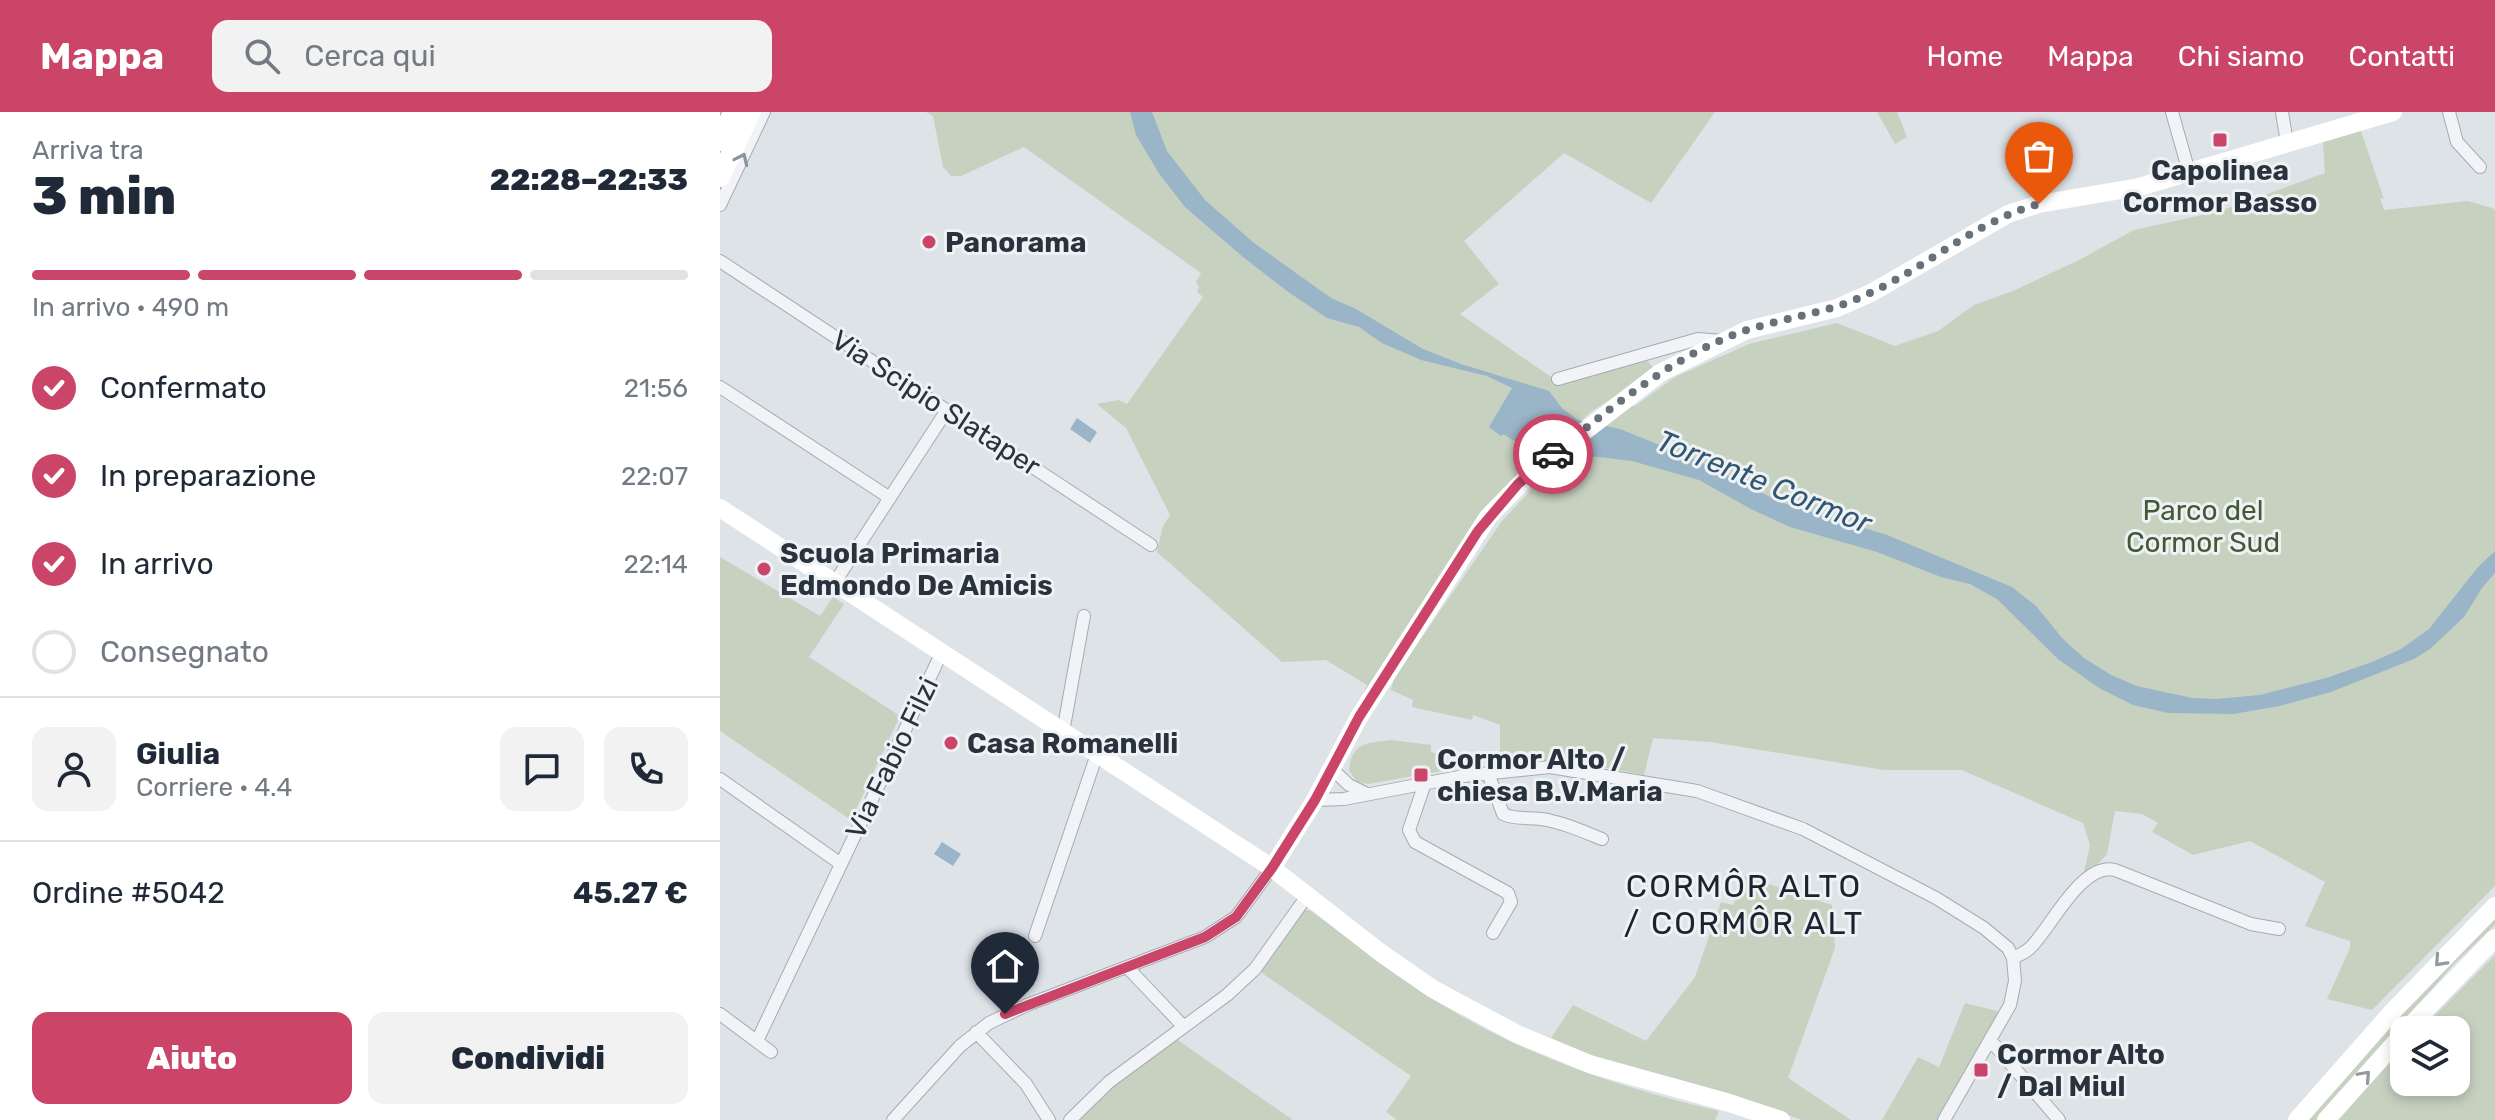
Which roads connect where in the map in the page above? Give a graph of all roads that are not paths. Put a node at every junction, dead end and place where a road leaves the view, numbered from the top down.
1 (733, 112) edge
2 (751, 112) edge
3 (764, 112) edge
4 (2172, 112) edge
5 (2282, 112) edge
6 (2393, 112) edge
7 (2449, 112) edge
8 (720, 141) edge
9 (2287, 143) junction
10 (2480, 167) dead end
11 (2189, 172) junction
12 (720, 177) edge
13 (720, 205) edge
14 (720, 261) edge
15 (1722, 341) junction
16 (1558, 379) dead end
17 (720, 387) edge
18 (947, 410) junction
19 (890, 498) junction
20 (720, 508) edge
21 (1151, 545) dead end
22 (835, 582) junction
23 (1084, 616) dead end
24 (942, 652) junction
25 (1063, 732) junction
26 (1097, 754) junction
27 (1332, 769) junction
28 (1488, 773) junction
29 (720, 779) edge
30 (1425, 783) junction
31 (1367, 794) junction
32 (1315, 800) junction
33 (1602, 839) dead end
34 (841, 864) junction
35 (1272, 868) junction
36 (1307, 896) junction
37 (2495, 906) edge
38 (2279, 929) dead end
39 (1493, 933) dead end
40 (1035, 936) dead end
41 (2495, 938) edge
42 (2013, 958) junction
43 (1127, 967) junction
44 (720, 1014) edge
45 (2420, 1016) edge
46 (1183, 1026) junction
47 (976, 1032) junction
48 (757, 1041) junction
49 (1991, 1041) junction
50 (2390, 1048) edge
51 (771, 1052) dead end
52 (893, 1120) edge
53 (1049, 1120) edge
54 (1070, 1120) edge
55 (1781, 1120) edge
56 (1944, 1120) edge
57 (2059, 1120) edge
58 (2297, 1120) edge
59 (2326, 1120) edge

1 - 8 main road
2 - 12 main road
13 -> 3 street
4 - 11 street
5 - 9 street
6 - 9 street
7 - 10 street
9 - 11 street
11 - 15 street
14 - 18 street, Via Scipio Slataper
15 - 16 street
15 - 27 street
17 - 19 street
18 - 19 street
18 - 21 street, Via Scipio Slataper
19 - 22 street
20 - 22 street
22 - 24 street
23 - 25 street
24 - 25 street
24 - 34 street, Via Fabio Filzi
25 - 26 street
26 - 35 street
26 - 40 street
27 - 31 street
27 - 32 street
28 - 30 street
28 - 33 street
28 - 42 street
29 - 34 street, Via Fabio Filzi
30 - 31 street
30 - 39 street
31 - 32 street
32 - 35 street
34 - 48 street, Via Fabio Filzi
35 - 36 street
35 - 43 street
36 - 46 street
36 - 55 street
37 -> 58 street
38 - 42 street
41 - 45 street
42 - 49 street
43 - 46 street
43 - 47 street
44 - 48 street
46 - 54 street
47 - 52 street
47 - 53 street
48 - 51 street
49 - 56 street
49 - 57 street
59 -> 50 street

